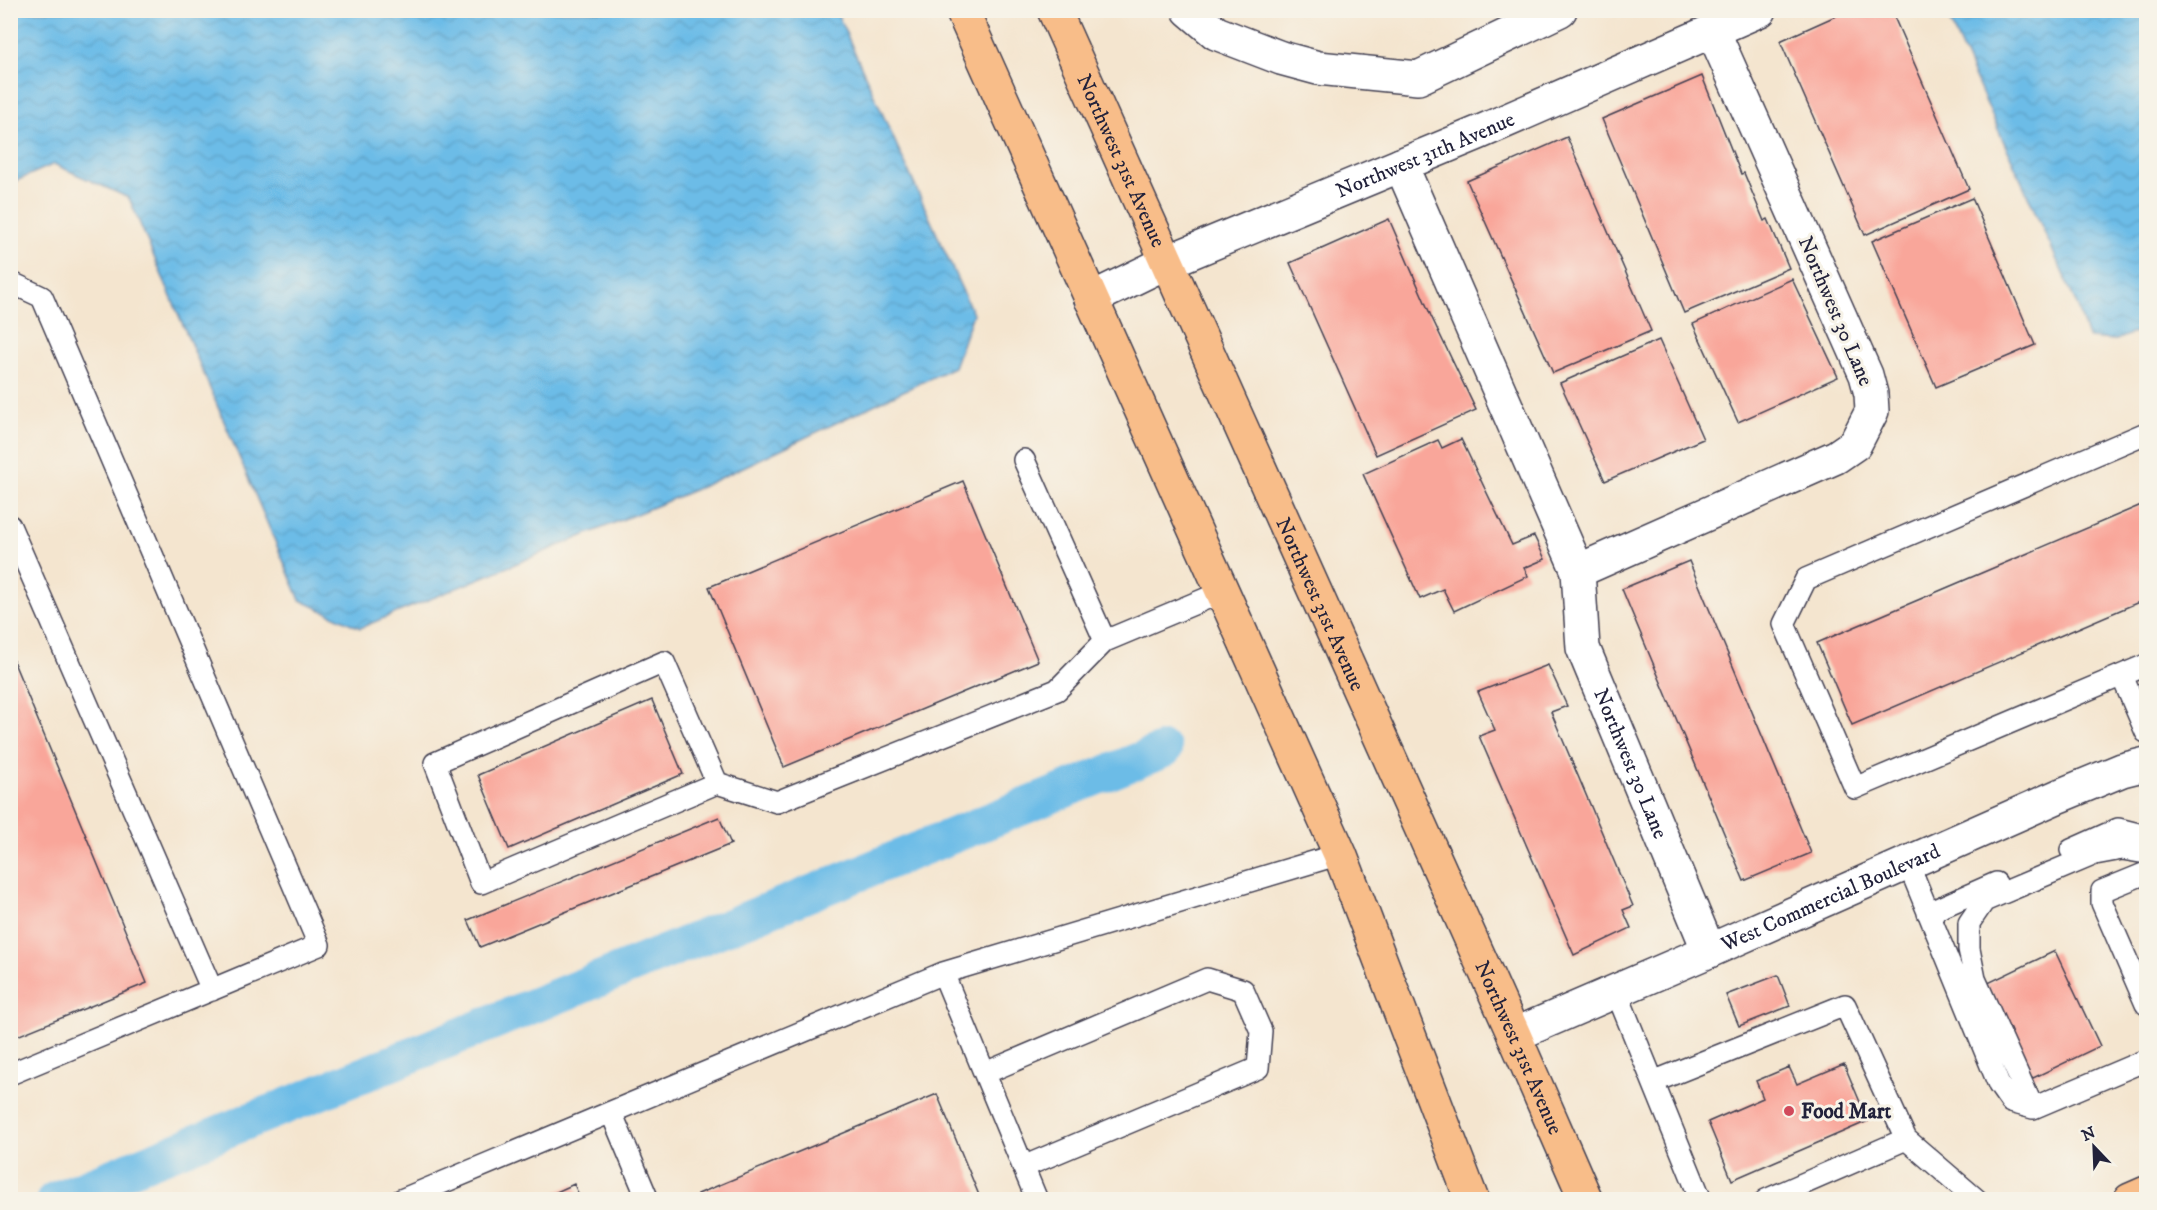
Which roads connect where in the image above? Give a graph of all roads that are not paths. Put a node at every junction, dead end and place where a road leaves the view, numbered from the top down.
1 (962, 10) edge
2 (1054, 10) edge
3 (1189, 10) edge
4 (1560, 10) edge
5 (1760, 10) edge
6 (1713, 31) junction
7 (1401, 165) junction
8 (1167, 262) junction
9 (10, 282) edge
10 (1091, 300) junction
11 (2146, 433) edge
12 (1024, 460) dead end
13 (10, 526) edge
14 (1578, 571) junction
15 (1222, 592) junction
16 (1105, 641) junction
17 (2146, 665) edge
18 (2122, 676) junction
19 (2146, 732) edge
20 (2146, 764) edge
21 (717, 783) junction
22 (2146, 836) edge
23 (2146, 853) edge
24 (1340, 854) junction
25 (1908, 863) junction
26 (2146, 873) edge
27 (1928, 913) junction
28 (1709, 951) junction
29 (943, 973) junction
30 (212, 990) junction
31 (1616, 991) junction
32 (2146, 1004) edge
33 (1514, 1035) junction
34 (2146, 1060) edge
35 (985, 1073) junction
36 (10, 1074) edge
37 (1653, 1082) junction
38 (2033, 1108) junction
39 (611, 1112) junction
40 (1906, 1139) junction
41 (1023, 1167) junction
42 (2146, 1192) edge
43 (1466, 1198) edge
44 (401, 1200) edge
45 (648, 1200) edge
46 (1037, 1200) edge
47 (1586, 1200) edge
48 (1701, 1200) edge
49 (1766, 1200) edge
50 (1977, 1200) edge
51 (2130, 1200) edge

1 - 10 main road
2 - 8 main road, Northwest 31st Avenue
3 - 4 street
5 - 6 street, Northwest 31th Avenue
6 - 7 street, Northwest 31th Avenue
6 - 14 street, Northwest 30 Lane
7 - 8 street, Northwest 31th Avenue
7 - 14 street, Northwest 30 Lane
8 - 10 street, Northwest 31th Avenue
8 - 33 main road, Northwest 31st Avenue
9 - 30 lane
10 - 15 main road
11 - 18 lane
12 - 16 lane
13 - 30 lane
14 - 28 street, Northwest 30 Lane
15 - 16 lane
15 - 24 main road
16 - 21 lane
17 - 18 lane
18 - 19 lane
20 - 25 street, West Commercial Boulevard
21 - 21 lane
22 - 27 lane
23 - 38 lane
24 - 29 lane
24 - 43 main road
25 - 27 lane
25 - 28 street, West Commercial Boulevard
26 - 32 lane
27 - 38 lane
28 - 31 street, West Commercial Boulevard
29 - 35 lane
29 - 39 lane
30 - 36 lane
31 - 33 street, West Commercial Boulevard
31 - 37 lane
33 - 47 main road, Northwest 31st Avenue
34 - 38 lane
35 - 41 lane
35 - 41 lane
37 - 40 lane
37 - 48 lane
39 - 44 lane
39 - 45 lane
40 - 49 lane
40 - 50 lane
41 - 46 lane
42 - 51 main road

